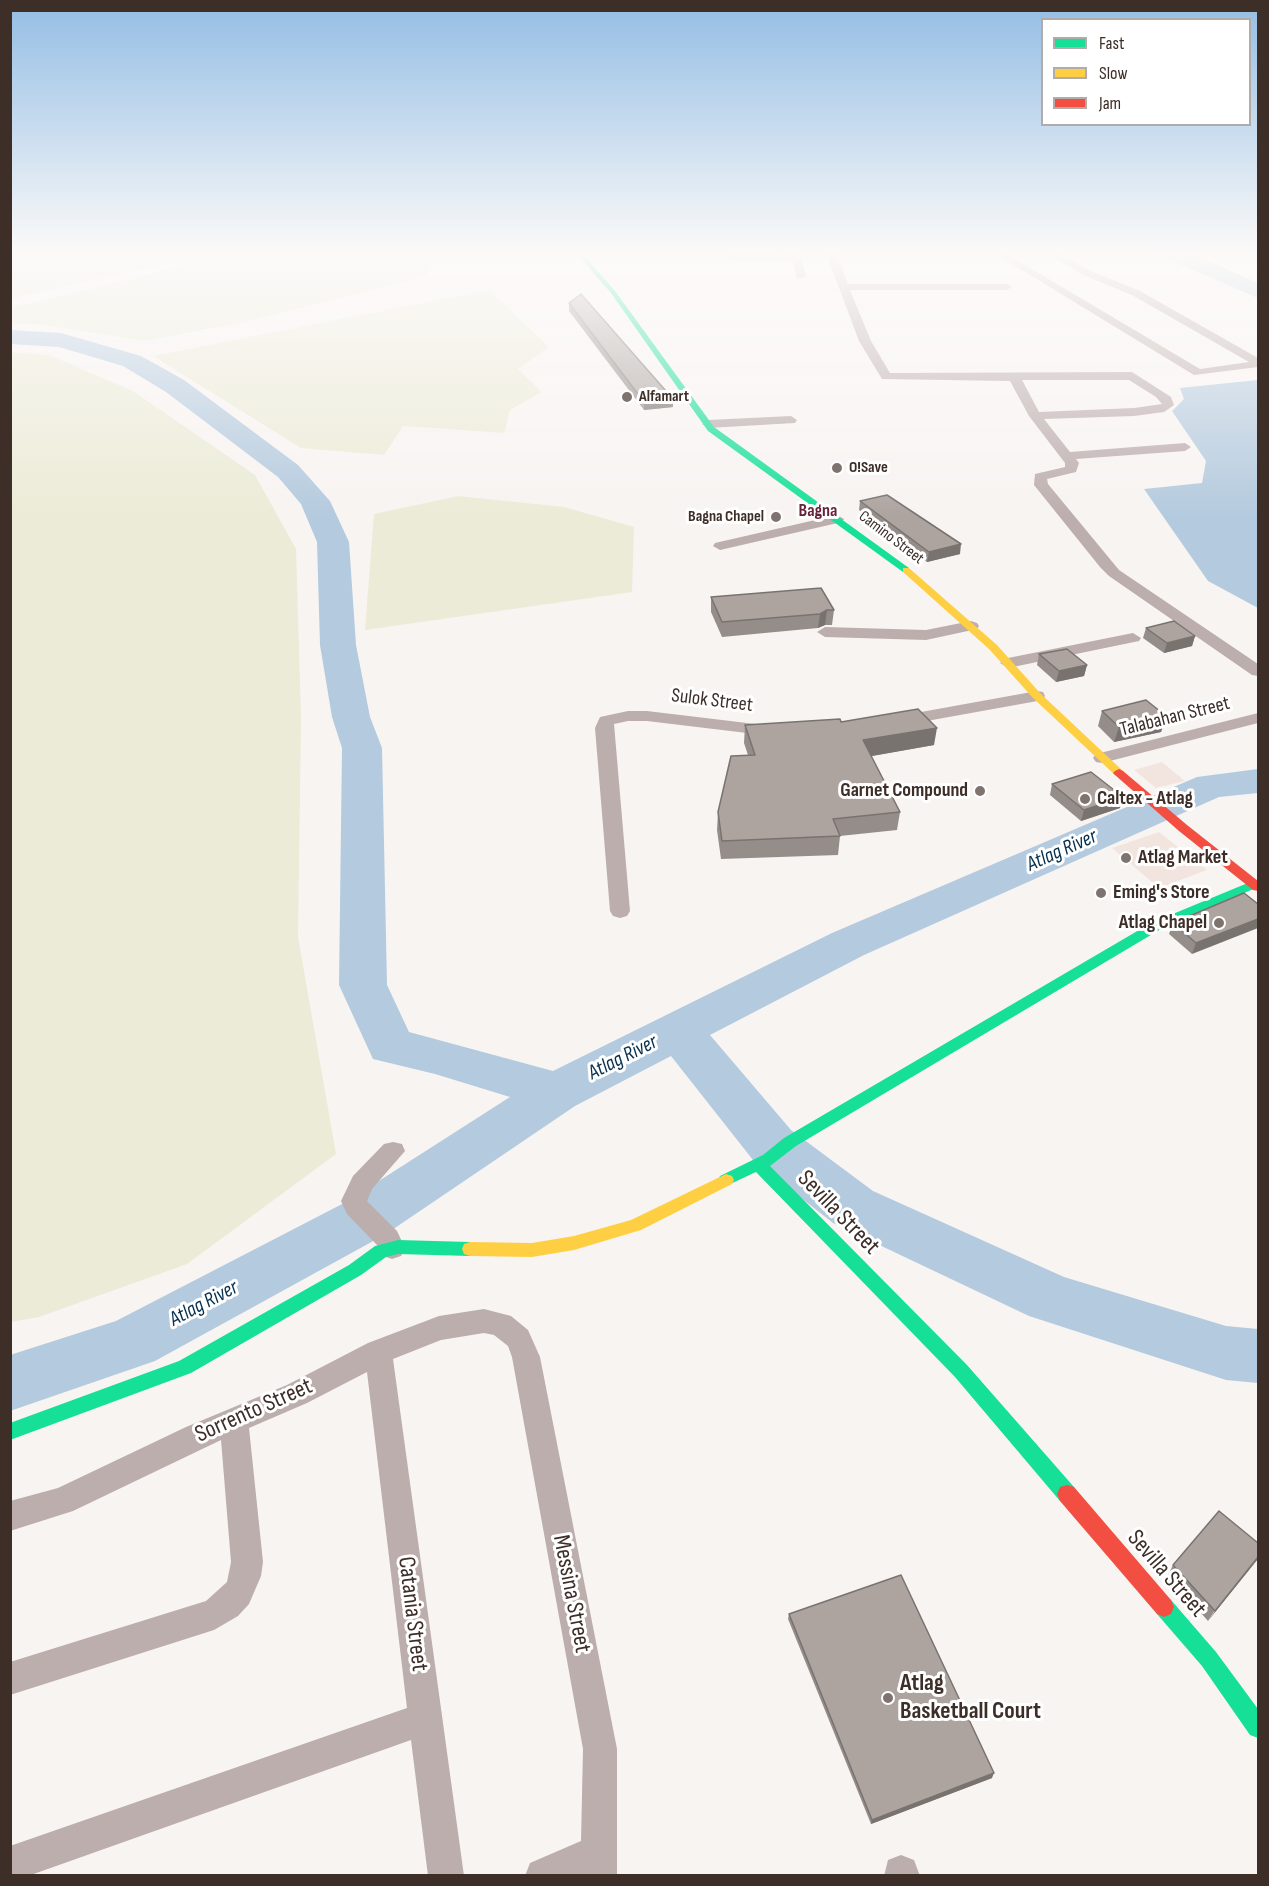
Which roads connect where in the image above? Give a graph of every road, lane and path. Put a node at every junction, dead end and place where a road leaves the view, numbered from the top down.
1 (648, 341) edge
2 (865, 341) edge
3 (1145, 341) edge
4 (1220, 341) edge
5 (1258, 363) edge
6 (1014, 377) junction
7 (1035, 416) junction
8 (791, 420) dead end
9 (708, 424) junction
10 (1185, 447) dead end
11 (1065, 456) junction
12 (837, 519) junction
13 (720, 546) dead end
14 (971, 626) junction
15 (825, 632) edge
16 (1133, 638) dead end
17 (1008, 663) junction
18 (1258, 671) edge
19 (1037, 696) junction
20 (1258, 718) edge
21 (887, 723) edge
22 (790, 734) edge
23 (1102, 758) junction
24 (1257, 886) edge
25 (620, 911) dead end
26 (393, 1151) dead end
27 (763, 1161) junction
28 (390, 1243) junction
29 (501, 1324) joint
30 (378, 1352) junction
31 (234, 1421) junction
32 (10, 1432) edge
33 (10, 1516) edge
34 (10, 1679) edge
35 (426, 1718) junction
36 (1258, 1727) edge
37 (10, 1863) edge
38 (600, 1863) edge
39 (446, 1875) edge
40 (543, 1875) edge

1 - 9 main road, Camino Street
2 - 6 street
3 - 5 street
4 - 5 street
6 - 7 street
6 - 7 street
7 - 11 street
8 - 9 street
9 - 12 main road, Camino Street
10 - 11 street
11 - 18 street
12 - 13 street
12 - 14 main road, Camino Street
14 - 15 street
14 - 17 main road, Camino Street
16 - 17 street
17 - 19 main road, Camino Street
19 - 21 street
19 - 23 main road, Camino Street
20 - 23 street, Talabahan Street
22 - 25 street, Sulok Street
23 - 24 main road, Camino Street
24 - 27 main road
26 - 28 street
27 - 28 main road
27 - 36 main road, Sevilla Street
28 - 32 main road
29 - 30 street, Sorrento Street
29 - 38 street, Messina Street
30 - 31 street, Sorrento Street
30 - 35 street, Catania Street
31 - 33 street, Sorrento Street
31 - 34 street
35 - 37 street
35 - 39 street, Catania Street
38 - 40 street

